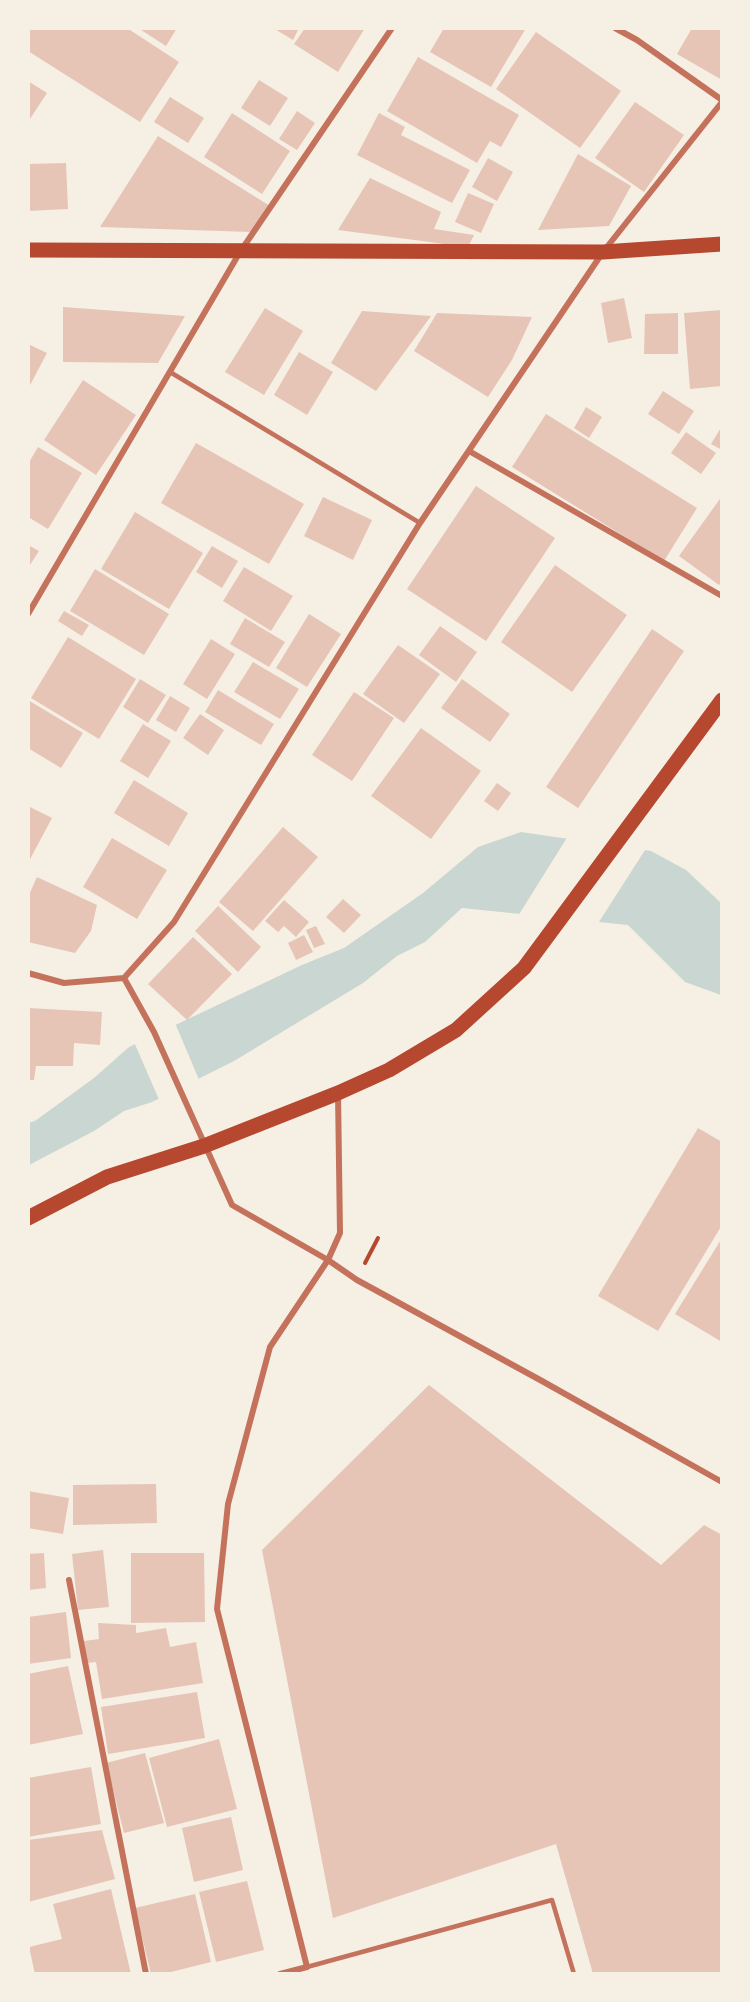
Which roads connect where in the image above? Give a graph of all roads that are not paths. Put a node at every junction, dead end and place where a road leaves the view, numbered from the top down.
1 (392, 28) edge
2 (615, 28) edge
3 (722, 101) edge
4 (722, 244) edge
5 (28, 250) edge
6 (240, 252) junction
7 (603, 252) junction
8 (170, 372) junction
9 (469, 452) junction
10 (420, 523) junction
11 (722, 596) edge
12 (28, 614) edge
13 (722, 700) edge
14 (28, 973) edge
15 (124, 978) junction
16 (338, 1093) junction
17 (204, 1146) junction
18 (28, 1218) edge
19 (328, 1260) junction
20 (722, 1482) edge
21 (69, 1580) dead end
22 (307, 1967) junction
23 (146, 1974) edge
24 (280, 1974) edge
25 (574, 1974) edge

1 - 6 street
2 - 3 street
3 - 7 street
4 - 7 main road
5 - 6 main road
6 - 7 main road
6 - 8 street
7 - 9 street
8 - 10 lane
8 - 12 street
9 - 10 street
9 - 11 street
10 - 15 street
13 - 16 main road
14 - 15 street
15 - 17 street
16 - 17 main road
16 - 19 street
17 - 18 main road
17 - 19 street
19 - 20 street
19 - 22 street
21 - 23 street
22 - 24 street
22 - 25 lane

